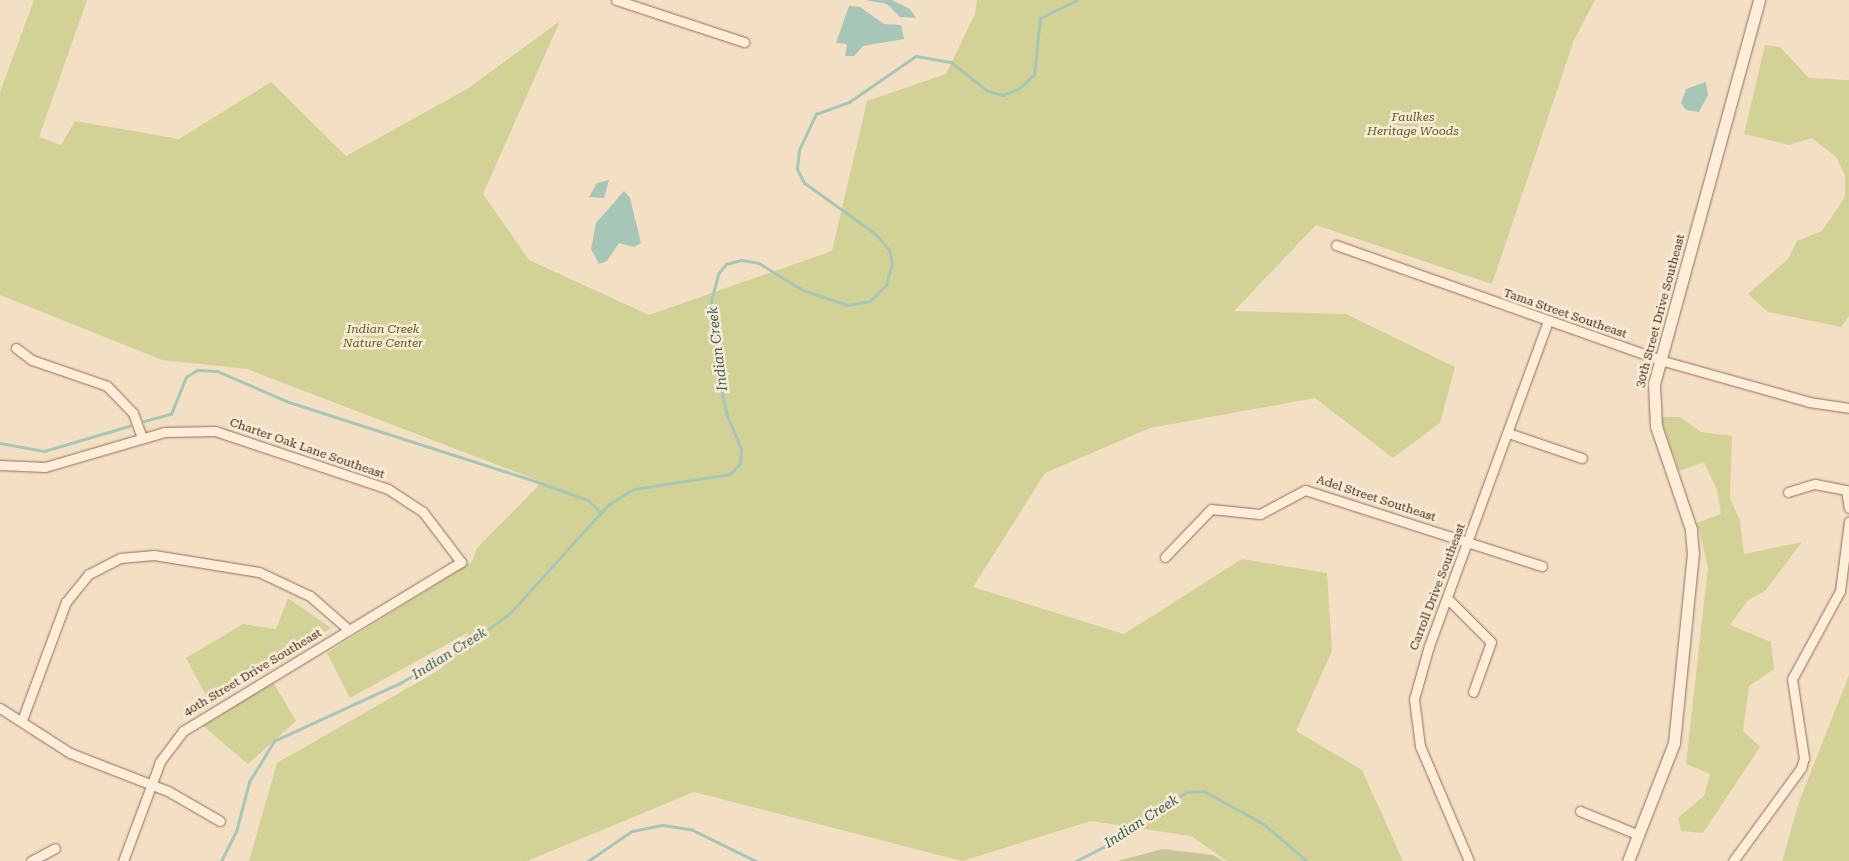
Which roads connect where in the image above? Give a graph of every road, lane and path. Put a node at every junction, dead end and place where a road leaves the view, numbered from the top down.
1 (616, 0) edge
2 (1759, 0) edge
3 (744, 42) dead end
4 (1336, 245) dead end
5 (1547, 323) junction
6 (16, 348) dead end
7 (1660, 360) junction
8 (1849, 408) edge
9 (1508, 433) junction
10 (142, 438) junction
11 (1582, 458) dead end
12 (0, 465) edge
13 (1788, 492) dead end
14 (1849, 508) edge
15 (1849, 522) edge
16 (1469, 542) junction
17 (1165, 557) dead end
18 (461, 562) joint
19 (1542, 566) dead end
20 (1449, 600) junction
21 (349, 630) junction
22 (1473, 692) dead end
23 (0, 708) edge
24 (22, 720) junction
25 (151, 784) junction
26 (1580, 810) dead end
27 (220, 821) dead end
28 (1640, 835) junction
29 (55, 848) dead end
30 (31, 861) edge
31 (123, 861) edge
32 (1469, 861) edge
33 (1628, 861) edge
34 (1733, 861) edge

1 - 3 street
2 - 7 main road, 30th Street Drive Southeast
4 - 5 street, Tama Street Southeast
5 - 7 street, Tama Street Southeast
5 - 9 street, Carroll Drive Southeast
6 - 10 street
7 - 8 street, Tama Street Southeast
7 - 28 main road, 30th Street Drive Southeast
9 - 11 street
9 - 16 street, Carroll Drive Southeast
10 - 12 street, Charter Oak Lane Southeast
10 - 18 street, Charter Oak Lane Southeast
13 - 14 street
15 - 34 street
16 - 17 street, Adel Street Southeast
16 - 19 street, Adel Street Southeast
16 - 20 street, Carroll Drive Southeast
18 - 21 street, 40th Street Drive Southeast
20 - 22 street
20 - 32 street, Carroll Drive Southeast
21 - 24 street
21 - 25 street, 40th Street Drive Southeast
23 - 24 street
24 - 25 street
25 - 27 street
25 - 31 street, 40th Street Drive Southeast
26 - 28 street
28 - 33 main road, 30th Street Drive Southeast
29 - 30 street

